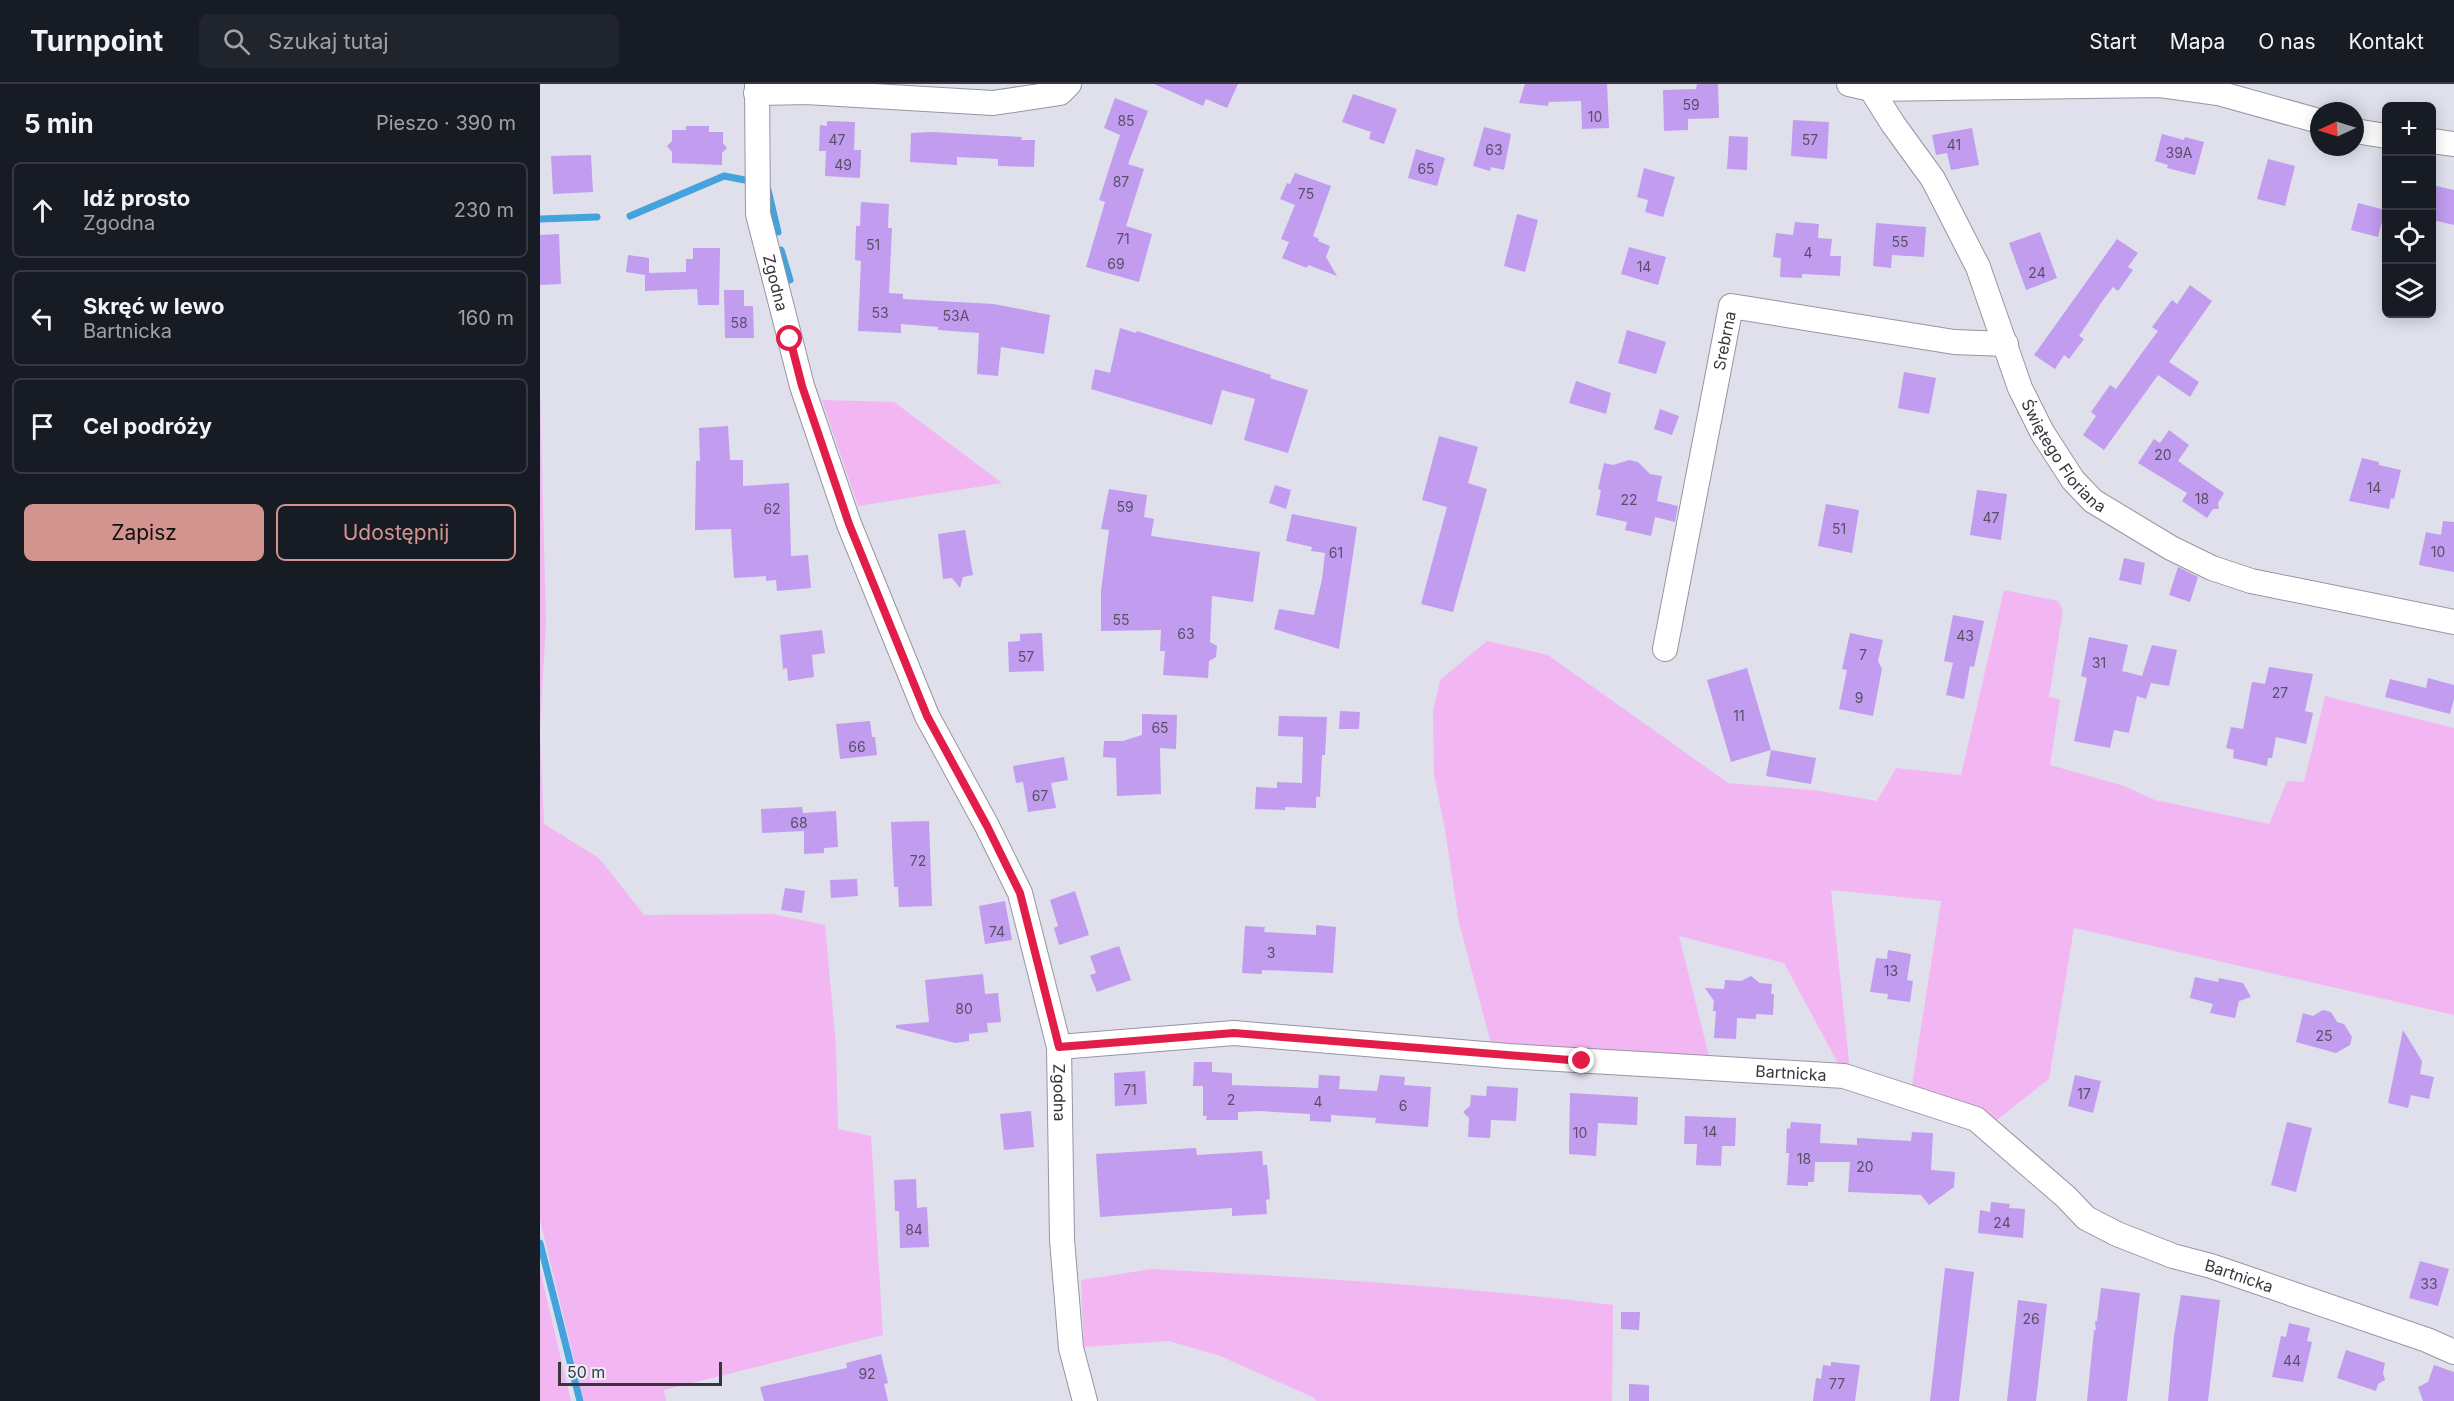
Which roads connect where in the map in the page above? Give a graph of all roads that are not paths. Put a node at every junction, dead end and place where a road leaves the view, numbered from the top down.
1 (1069, 84) edge
2 (1860, 86) edge
3 (756, 88) edge
4 (2310, 119) edge
5 (2364, 132) edge
6 (2382, 135) edge
7 (2436, 142) edge
8 (2454, 144) edge
9 (2006, 344) junction
10 (2454, 622) edge
11 (1665, 649) dead end
12 (1059, 1047) junction
13 (2454, 1352) edge
14 (1085, 1401) edge

1 - 3 street
2 - 4 street
2 - 9 street, Świętego Floriana
3 - 12 street, Zgodna
5 - 6 street
7 - 8 street
9 - 10 street, Świętego Floriana
9 - 11 street, Srebrna
12 - 13 street, Bartnicka
12 - 14 street, Zgodna

